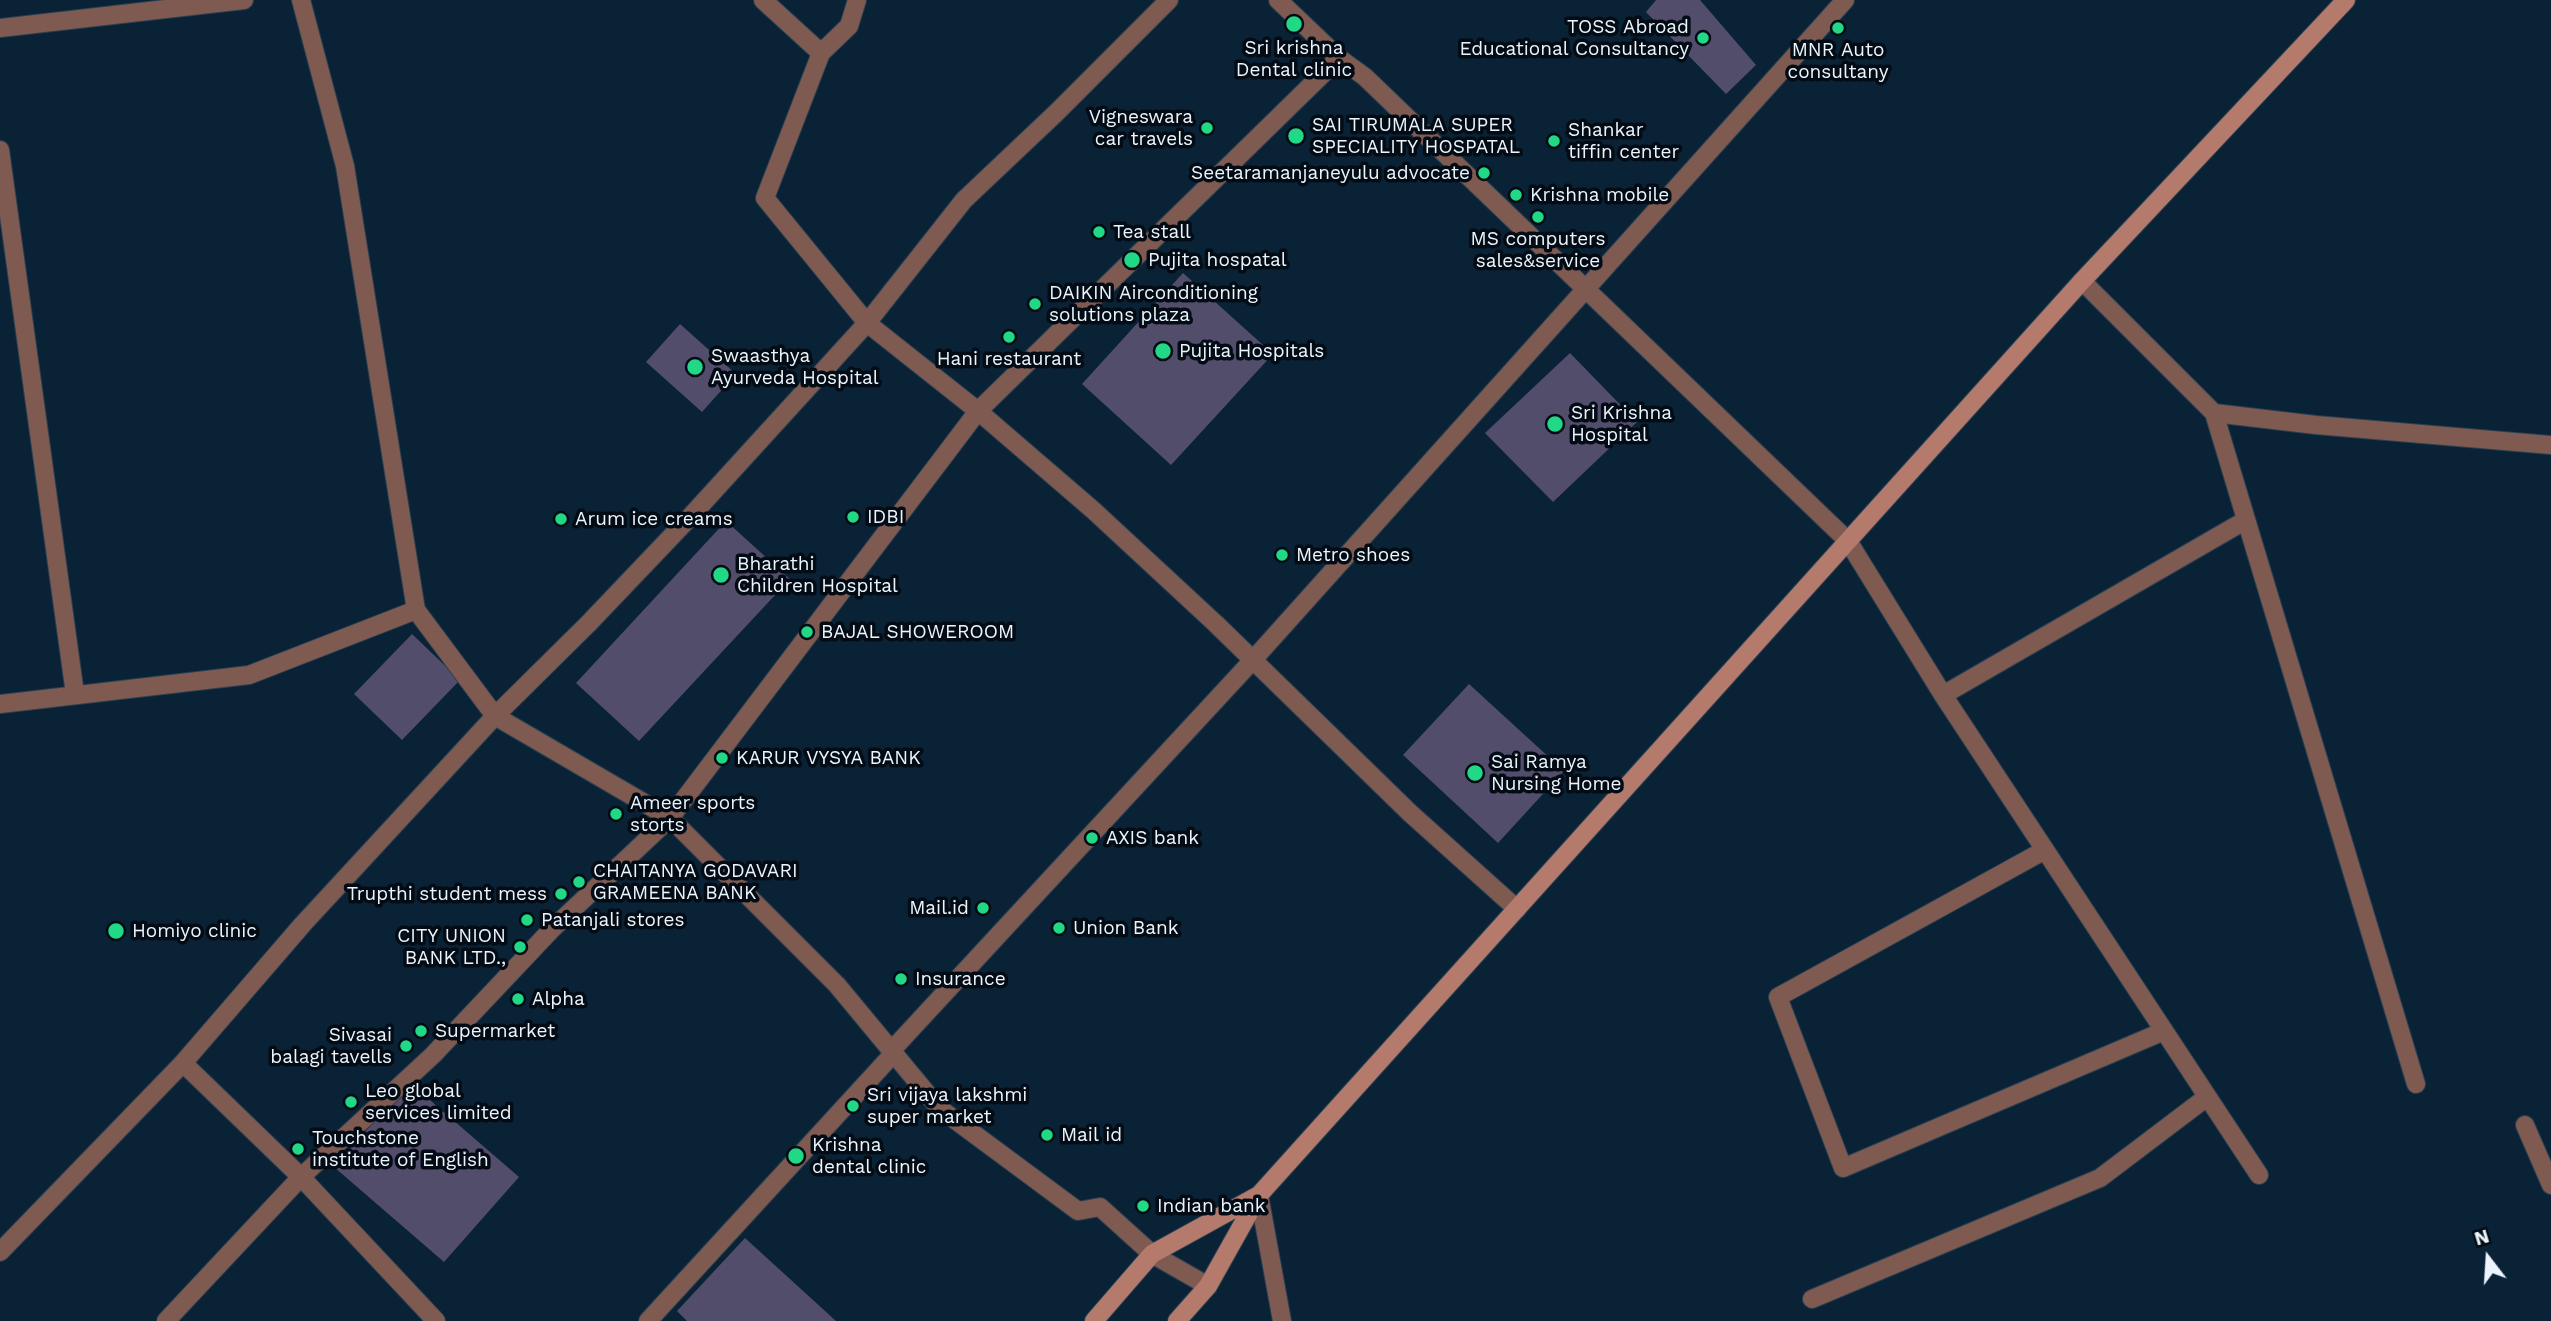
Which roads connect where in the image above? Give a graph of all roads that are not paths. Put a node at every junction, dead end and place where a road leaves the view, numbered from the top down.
1 (244, 0) edge
2 (301, 0) edge
3 (763, 0) edge
4 (857, 0) edge
5 (1169, 0) edge
6 (1279, 0) edge
7 (1845, 0) edge
8 (2346, 0) edge
9 (0, 28) edge
10 (821, 53) junction
11 (1339, 58) junction
12 (0, 150) edge
13 (2082, 281) junction
14 (1585, 288) junction
15 (867, 323) junction
16 (978, 411) junction
17 (2214, 413) junction
18 (2551, 445) edge
19 (2246, 520) junction
20 (1848, 541) junction
21 (416, 610) junction
22 (1252, 662) junction
23 (75, 694) junction
24 (1943, 695) junction
25 (0, 704) edge
26 (495, 716) junction
27 (670, 818) junction
28 (2045, 850) junction
29 (1517, 909) junction
30 (2164, 1031) junction
31 (891, 1051) junction
32 (183, 1063) junction
33 (2416, 1084) dead end
34 (2207, 1097) junction
35 (2525, 1125) dead end
36 (2259, 1175) dead end
37 (301, 1177) junction
38 (2551, 1185) edge
39 (1259, 1195) junction
40 (2, 1245) edge
41 (1152, 1254) junction
42 (1208, 1286) junction
43 (1812, 1299) dead end
44 (166, 1321) edge
45 (436, 1321) edge
46 (648, 1321) edge
47 (1094, 1321) edge
48 (1177, 1321) edge
49 (1282, 1321) edge

1 - 9 street
2 - 21 street
3 - 10 street
4 - 10 street
5 - 15 street
6 - 11 street
7 - 14 street
8 - 13 main road
10 - 15 street
11 - 14 street
11 - 16 street
12 - 23 street
13 - 17 street
13 - 20 main road
14 - 20 street
14 - 22 street
15 - 16 street
15 - 26 street
16 - 22 street
16 - 27 street
17 - 18 street
17 - 19 street
19 - 24 street
19 - 33 street
20 - 24 street
20 - 29 main road
21 - 23 street
21 - 26 street
22 - 29 street
22 - 31 street
23 - 25 street
24 - 28 street
26 - 27 street
26 - 32 street
27 - 31 street
27 - 37 street
28 - 30 street
28 - 30 street
29 - 39 main road
30 - 34 street
31 - 41 street
31 - 46 street
32 - 37 street
32 - 40 street
34 - 36 street
34 - 43 street
35 - 38 street
37 - 44 street
37 - 45 street
39 - 41 main road
39 - 42 main road
39 - 49 street
41 - 42 street
41 - 47 main road
42 - 48 main road

